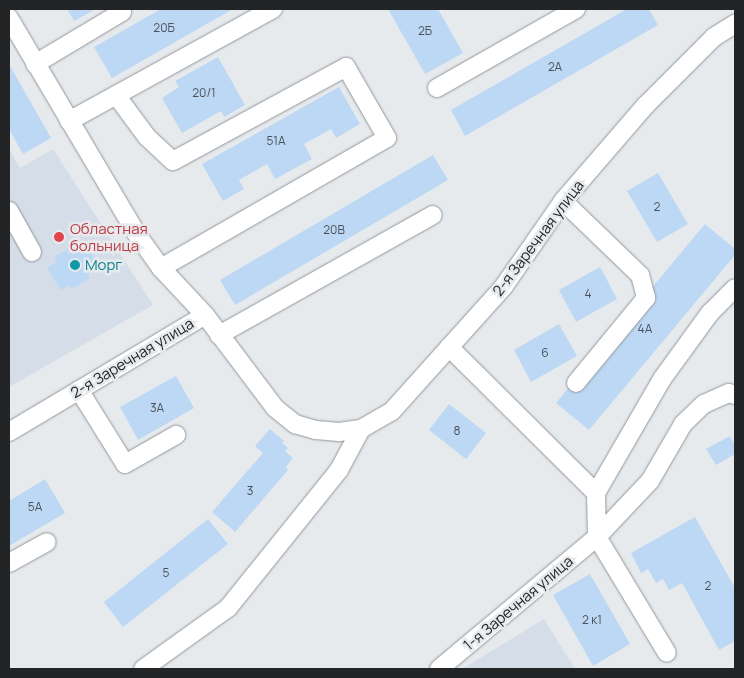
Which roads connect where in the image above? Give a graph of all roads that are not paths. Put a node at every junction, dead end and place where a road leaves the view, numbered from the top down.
1 (121, 9) edge
2 (273, 9) edge
3 (576, 9) edge
4 (9, 18) edge
5 (735, 24) edge
6 (35, 64) junction
7 (437, 88) dead end
8 (116, 95) junction
9 (70, 121) junction
10 (564, 201) junction
11 (9, 211) edge
12 (433, 215) dead end
13 (32, 252) dead end
14 (160, 268) junction
15 (735, 288) edge
16 (205, 315) junction
17 (219, 335) junction
18 (448, 347) junction
19 (576, 383) dead end
20 (79, 390) junction
21 (735, 395) edge
22 (361, 429) junction
23 (9, 432) edge
24 (176, 435) dead end
25 (596, 494) junction
26 (597, 537) junction
27 (47, 542) dead end
28 (9, 563) edge
29 (667, 653) dead end
30 (143, 669) edge
31 (439, 669) edge

1 - 6 street
2 - 8 street
3 - 7 street
4 - 6 street
5 - 10 street, 2-я Заречная улица
6 - 9 street
8 - 9 street
8 - 14 street
9 - 14 street
10 - 18 street, 2-я Заречная улица
10 - 19 street
11 - 13 street
12 - 17 street
14 - 16 street
15 - 25 street
16 - 17 street, 2-я Заречная улица
16 - 20 street, 2-я Заречная улица
17 - 22 street, 2-я Заречная улица
18 - 22 street, 2-я Заречная улица
18 - 25 street
20 - 23 street, 2-я Заречная улица
20 - 24 street
21 - 26 street, 1-я Заречная улица
22 - 30 street
25 - 26 street
26 - 29 street
26 - 31 street, 1-я Заречная улица
27 - 28 street

